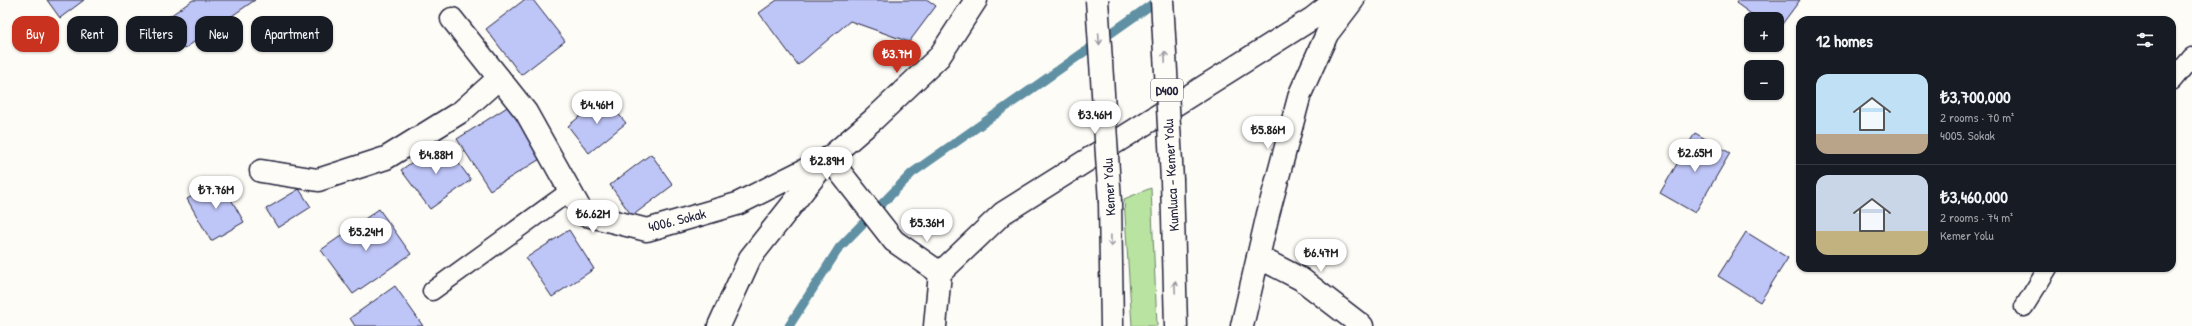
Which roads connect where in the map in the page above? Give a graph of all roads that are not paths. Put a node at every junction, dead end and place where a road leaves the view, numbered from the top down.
1 (976, 0) edge
2 (1097, 0) edge
3 (1162, 0) edge
4 (1336, 0) edge
5 (1353, 0) edge
6 (452, 19) dead end
7 (2192, 57) edge
8 (2176, 76) edge
9 (499, 78) junction
10 (829, 158) junction
11 (261, 171) dead end
12 (570, 190) junction
13 (1258, 257) junction
14 (2045, 272) edge
15 (940, 273) junction
16 (432, 291) dead end
17 (2024, 306) dead end
18 (719, 326) edge
19 (935, 326) edge
20 (1112, 326) edge
21 (1176, 326) edge
22 (1242, 326) edge
23 (1362, 326) edge

1 - 10 main road
2 -> 20 main road, Kemer Yolu, bridge
21 -> 3 main road, Kumluca - Kemer Yolu / D400, bridge
4 - 15 main road
5 - 13 main road
6 - 9 main road, 4006. Sokak
7 - 8 lane
9 - 11 main road
9 - 12 main road, 4006. Sokak
10 - 12 main road, 4006. Sokak
10 - 15 main road
10 - 18 main road
12 - 16 lane
13 - 22 main road
13 - 23 main road
14 - 17 lane
15 - 19 main road

